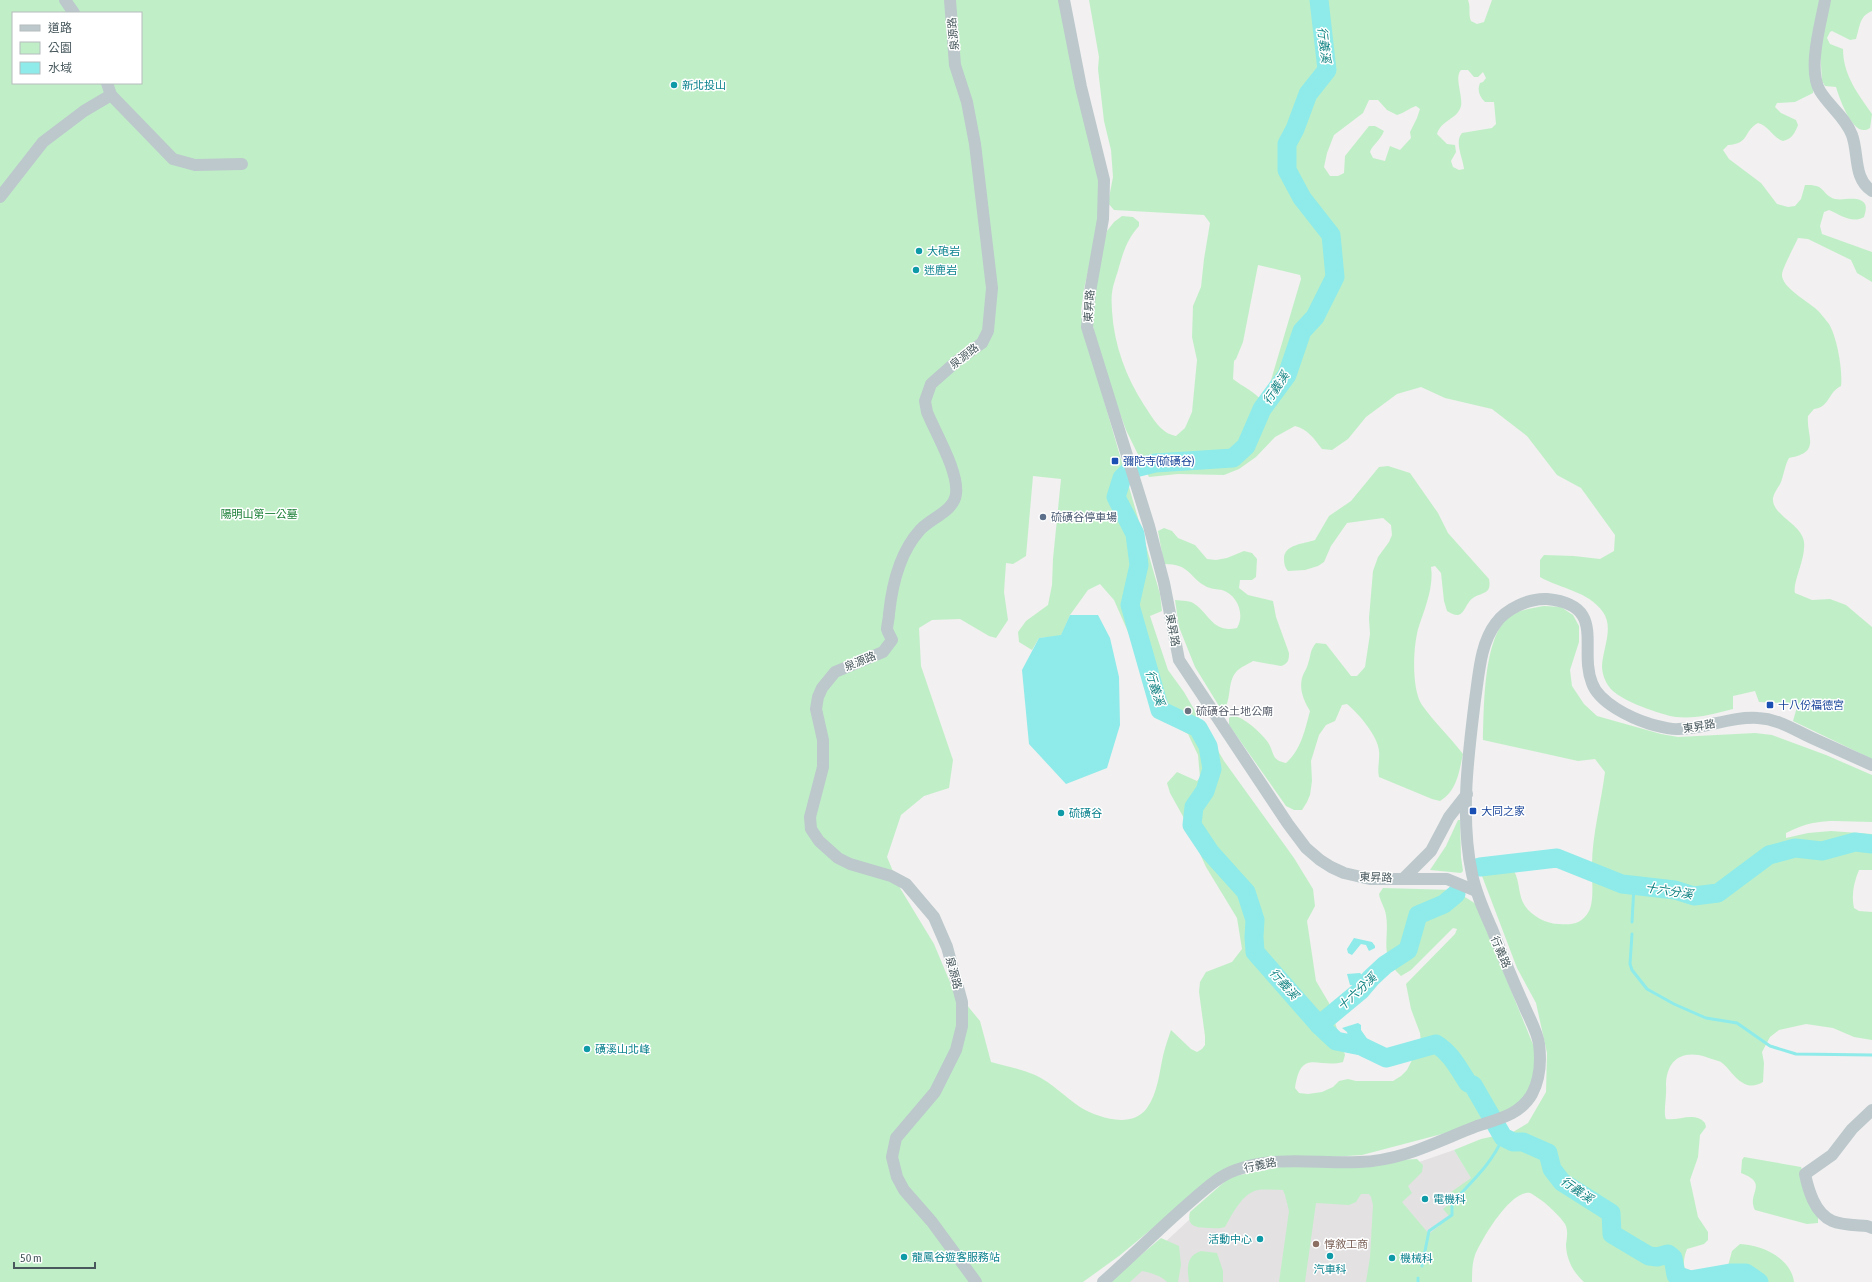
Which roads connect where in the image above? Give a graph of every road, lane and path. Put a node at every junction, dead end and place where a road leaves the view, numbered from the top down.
1 (65, 0) edge
2 (950, 0) edge
3 (1064, 0) edge
4 (1825, 0) edge
5 (73, 12) edge
6 (107, 84) edge
7 (111, 95) junction
8 (242, 164) dead end
9 (1872, 191) edge
10 (0, 197) edge
11 (1872, 765) edge
12 (1467, 794) junction
13 (1404, 878) junction
14 (1476, 891) junction
15 (1872, 1110) edge
16 (1872, 1228) edge
17 (976, 1282) edge
18 (1103, 1282) edge

1 - 5 street
2 - 17 street, 泉源路
3 - 13 street, 東昇路
4 - 9 street
6 - 7 street
7 - 8 street
7 - 10 street
11 - 12 street, 東昇路
12 - 13 street, 東昇路
12 - 14 street, 行義路
13 - 14 street
14 - 18 street, 行義路
15 - 16 street

